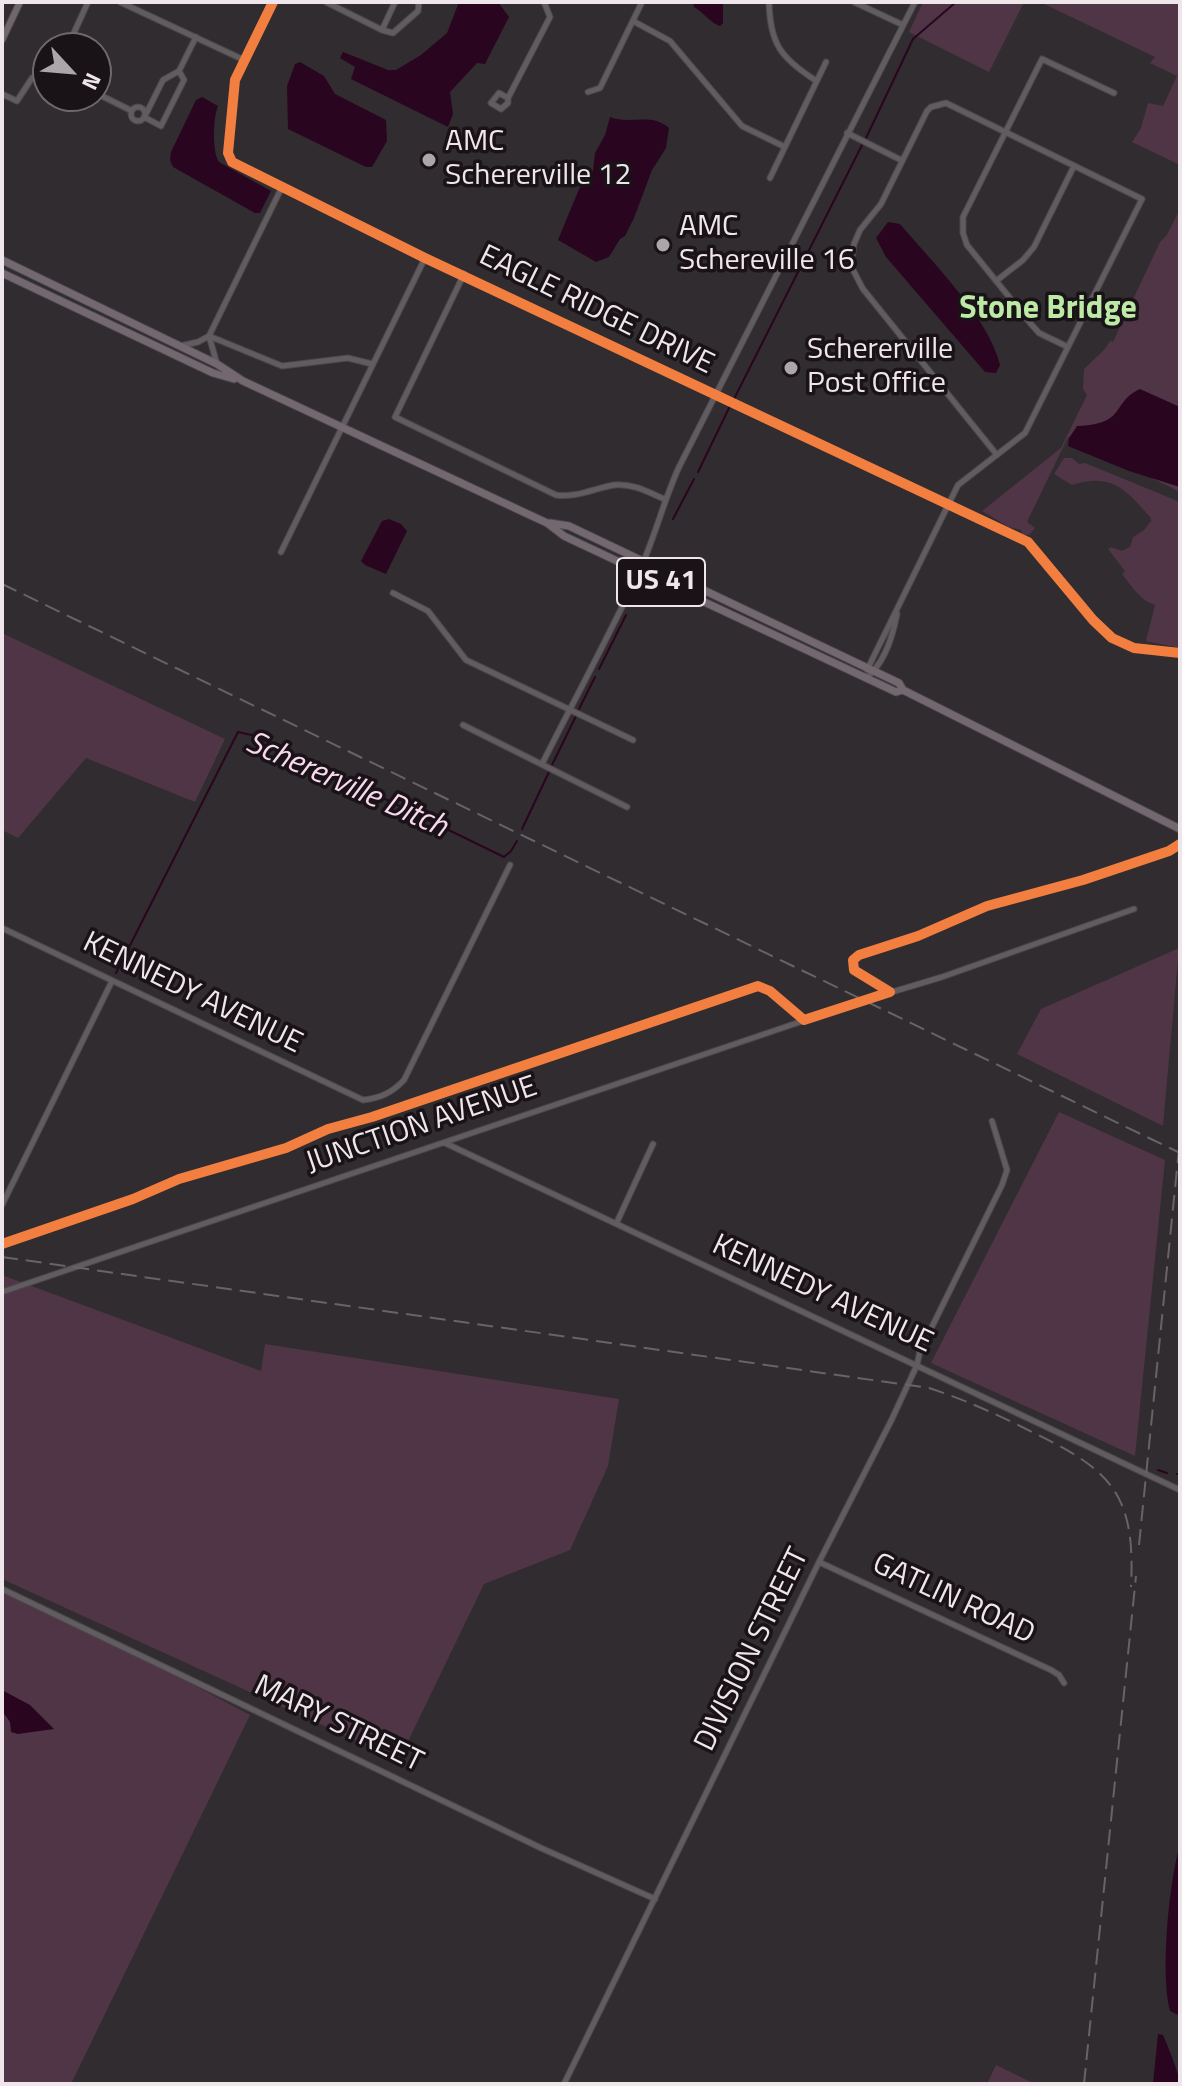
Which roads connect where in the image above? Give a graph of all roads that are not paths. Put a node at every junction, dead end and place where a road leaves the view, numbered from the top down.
1 (20, 2) edge
2 (88, 2) edge
3 (120, 2) edge
4 (273, 2) edge
5 (326, 2) edge
6 (395, 2) edge
7 (419, 2) edge
8 (544, 2) edge
9 (642, 2) edge
10 (769, 2) edge
11 (854, 2) edge
12 (915, 2) edge
13 (633, 21) junction
14 (903, 25) junction
15 (382, 30) junction
16 (74, 32) edge
17 (196, 37) junction
18 (2, 40) edge
19 (244, 60) junction
20 (826, 62) dead end
21 (179, 71) junction
22 (32, 80) edge
23 (815, 80) junction
24 (588, 92) dead end
25 (1114, 93) dead end
26 (2, 94) edge
27 (508, 98) dead end
28 (112, 101) edge
29 (144, 116) junction
30 (1006, 132) junction
31 (847, 133) junction
32 (785, 147) junction
33 (901, 160) junction
34 (1074, 166) junction
35 (770, 178) dead end
36 (282, 187) junction
37 (425, 258) junction
38 (2, 260) edge
39 (2, 273) edge
40 (464, 274) junction
41 (996, 281) junction
42 (209, 336) junction
43 (180, 346) junction
44 (1068, 347) junction
45 (217, 364) junction
46 (372, 364) junction
47 (243, 381) junction
48 (717, 395) junction
49 (342, 427) junction
50 (997, 455) junction
51 (664, 499) junction
52 (947, 505) junction
53 (547, 523) junction
54 (281, 552) dead end
55 (644, 562) junction
56 (639, 572) junction
57 (393, 593) dead end
58 (1180, 653) edge
59 (871, 670) junction
60 (866, 678) junction
61 (903, 690) junction
62 (570, 709) junction
63 (463, 725) dead end
64 (633, 740) dead end
65 (542, 764) junction
66 (627, 807) dead end
67 (1178, 828) edge
68 (510, 865) dead end
69 (1134, 909) dead end
70 (2, 928) edge
71 (112, 981) junction
72 (872, 998) tunnel mouth
73 (856, 1003) tunnel mouth
74 (992, 1121) dead end
75 (444, 1142) junction
76 (653, 1144) dead end
77 (2, 1205) edge
78 (617, 1222) junction
79 (2, 1292) edge
80 (917, 1365) junction
81 (1180, 1490) edge
82 (819, 1562) junction
83 (2, 1589) edge
84 (1064, 1683) dead end
85 (655, 1899) junction
86 (564, 2084) edge

1 - 18 main road
2 - 16 street
3 - 17 street
4 - 19 street
5 - 15 street
6 - 15 street
7 - 15 street
8 - 27 street
9 - 13 street
10 - 23 street
11 - 14 street
12 - 14 street
13 - 24 street
13 - 32 street
14 - 31 street
17 - 19 street
17 - 21 street
19 - 36 street, EAGLE RIDGE DRIVE
20 - 23 street
21 - 29 street
21 - 29 street
22 - 26 street
23 - 32 street
25 - 30 street
28 - 29 street
30 - 33 street
30 - 34 street
30 - 41 street
31 - 33 street
31 - 48 street
32 - 35 street
33 - 50 street
34 - 41 street
34 - 44 street
36 - 37 street, EAGLE RIDGE DRIVE
36 - 42 street
37 - 40 street, EAGLE RIDGE DRIVE
37 - 46 street
38 - 43 highway
39 - 47 highway
40 - 48 street, EAGLE RIDGE DRIVE
40 - 51 street
41 - 44 street
42 - 43 street
42 - 45 street
42 - 46 street
43 - 45 highway
44 - 50 street
45 - 47 highway
46 - 49 street
47 - 49 highway
48 - 51 street
48 - 52 street, EAGLE RIDGE DRIVE
49 - 53 highway, US 41
49 - 54 street
50 - 52 street
51 - 55 street
52 - 58 street, EAGLE RIDGE DRIVE
52 - 59 street
53 - 55 highway, US 41
53 - 56 highway, US 41
55 - 56 street
55 - 59 highway, US 41
56 - 60 highway, US 41
56 - 62 street
57 - 62 street
59 - 60 street
59 - 61 highway, US 41
60 - 61 highway, US 41
61 - 67 highway, US 41
62 - 64 street
62 - 65 street
63 - 65 street
65 - 66 street
68 - 71 street, KENNEDY AVENUE
69 - 72 street
70 - 71 street, KENNEDY AVENUE
71 - 77 street
73 - 75 street, JUNCTION AVENUE
74 - 80 street, DIVISION STREET
75 - 78 street, KENNEDY AVENUE
75 - 79 street, JUNCTION AVENUE
76 - 78 street
78 - 80 street, KENNEDY AVENUE
80 - 81 street, KENNEDY AVENUE
80 - 82 street, DIVISION STREET
82 - 84 street, GATLIN ROAD
82 - 85 street, DIVISION STREET
83 - 85 street, MARY STREET
85 - 86 street, DIVISION STREET

